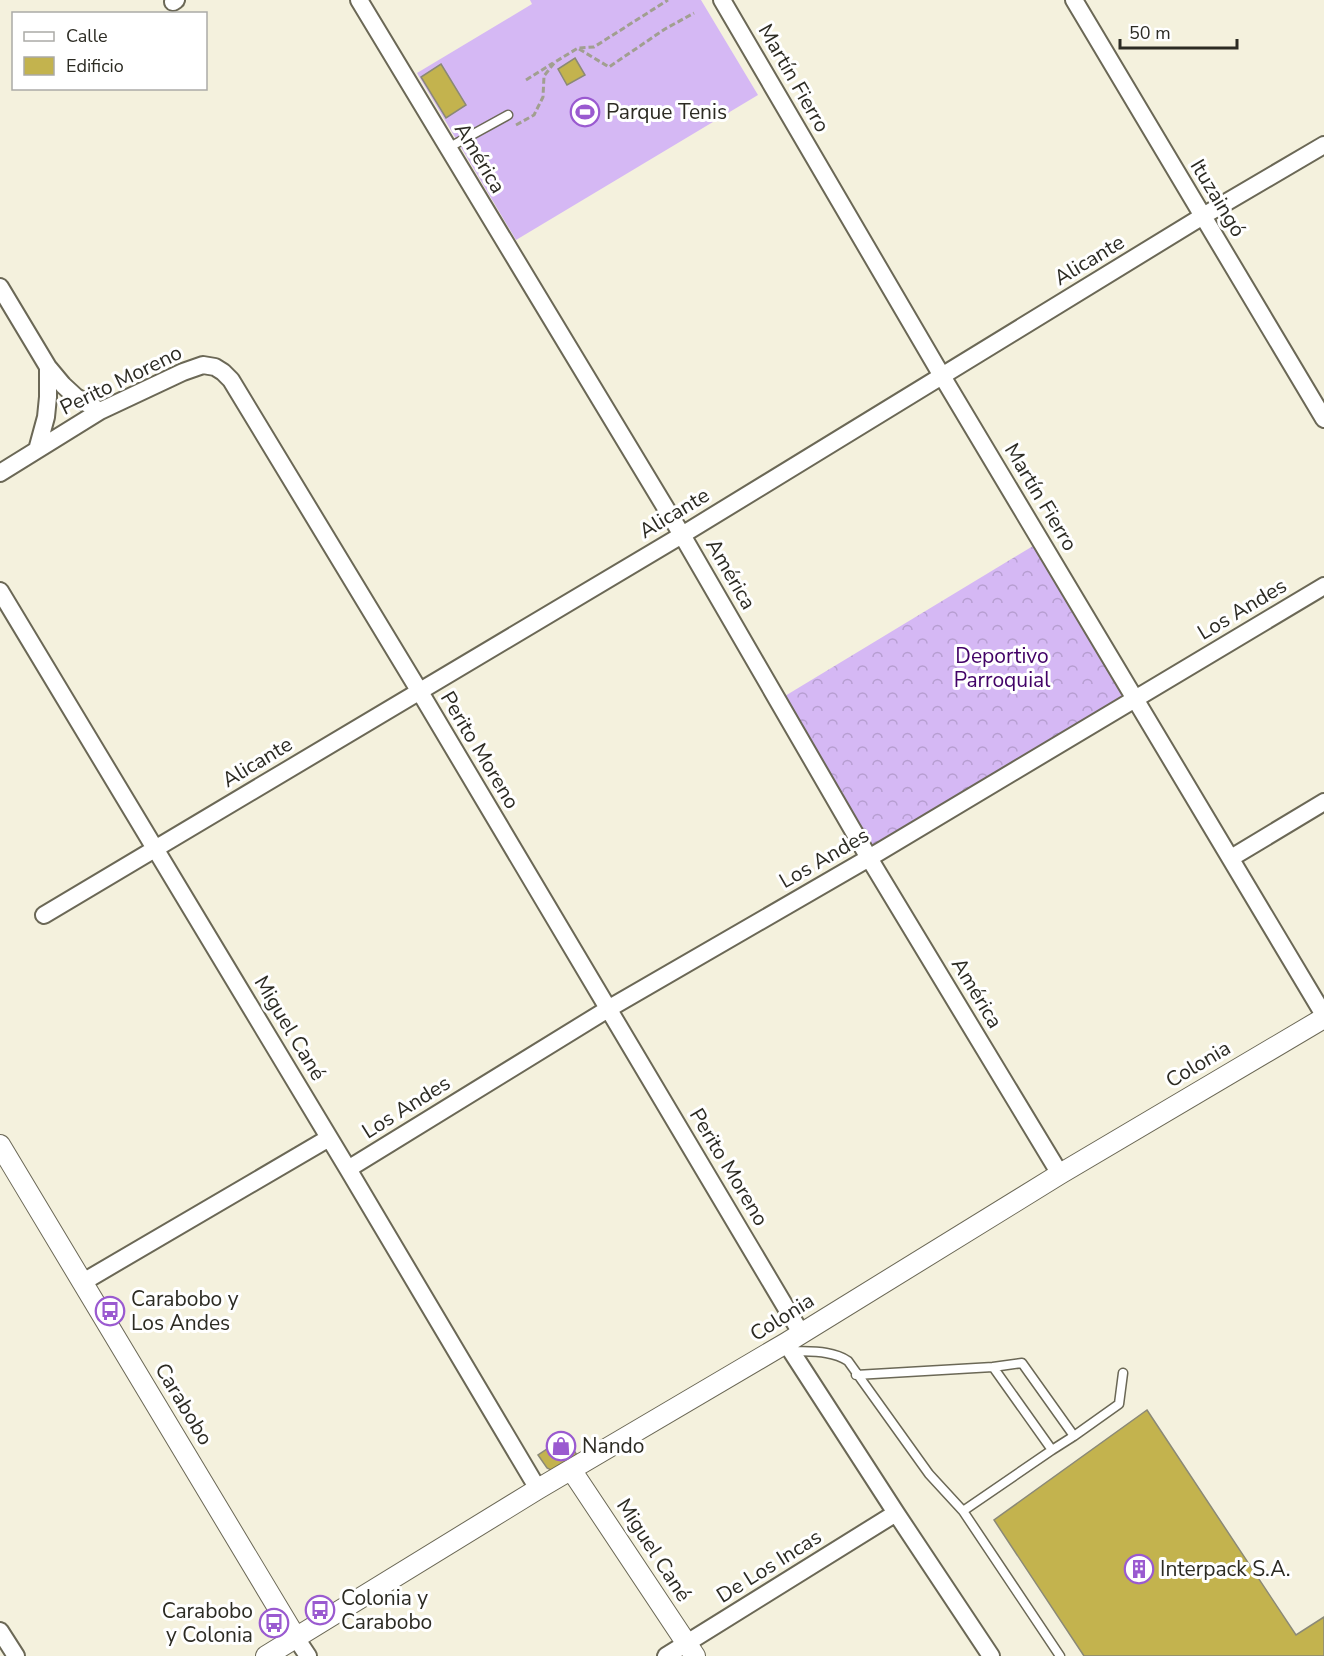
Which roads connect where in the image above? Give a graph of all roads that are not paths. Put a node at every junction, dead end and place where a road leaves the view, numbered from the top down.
1 (359, 0) edge
2 (722, 0) edge
3 (1074, 0) edge
4 (508, 115) dead end
5 (1324, 145) edge
6 (448, 148) junction
7 (1203, 216) junction
8 (0, 287) edge
9 (48, 367) junction
10 (942, 376) junction
11 (100, 411) junction
12 (1324, 418) edge
13 (37, 450) junction
14 (0, 473) edge
15 (682, 535) junction
16 (1324, 586) edge
17 (0, 591) edge
18 (420, 692) junction
19 (1136, 699) junction
20 (1324, 802) edge
21 (155, 848) junction
22 (869, 858) junction
23 (1231, 858) junction
24 (44, 915) dead end
25 (608, 1009) junction
26 (1324, 1016) edge
27 (329, 1138) junction
28 (0, 1145) edge
29 (348, 1169) junction
30 (1060, 1174) junction
31 (83, 1282) junction
32 (793, 1342) junction
33 (993, 1367) junction
34 (1123, 1373) dead end
35 (856, 1375) junction
36 (1074, 1436) junction
37 (1052, 1450) junction
38 (572, 1471) junction
39 (538, 1490) junction
40 (963, 1511) junction
41 (896, 1514) junction
42 (0, 1631) edge
43 (296, 1638) junction
44 (691, 1650) edge
45 (16, 1656) edge
46 (266, 1656) edge
47 (308, 1656) edge
48 (666, 1656) edge
49 (991, 1656) edge
50 (1060, 1656) edge

1 - 6 street, América
2 - 10 street, Martín Fierro
3 - 7 street, Ituzaingó
4 - 6 lane
5 - 7 street, Alicante
6 - 15 street, América
7 - 10 street, Alicante
7 - 12 street, Ituzaingó
8 - 9 street
9 - 11 street
9 - 13 street
10 - 15 street, Alicante
10 - 19 street, Martín Fierro
11 - 13 street, Perito Moreno
11 - 18 street, Perito Moreno
13 - 14 street
15 - 18 street, Alicante
15 - 22 street, América
16 - 19 street, Los Andes
17 - 21 street, Miguel Cané
18 - 21 street, Alicante
18 - 25 street, Perito Moreno
19 - 22 street, Los Andes
19 - 23 street, Martín Fierro
20 - 23 street
21 - 24 street, Alicante
21 - 27 street, Miguel Cané
22 - 25 street, Los Andes
22 - 30 street, América
23 - 26 street, Martín Fierro
25 - 29 street, Los Andes
25 - 32 street, Perito Moreno
26 - 30 street, Colonia
27 - 29 street, Miguel Cané
27 - 31 street
28 - 31 street, Carabobo
29 - 39 street, Miguel Cané
30 - 32 street, Colonia
31 - 43 street, Carabobo
32 - 35 lane
32 - 38 street, Colonia
32 - 41 street, Perito Moreno
33 - 35 lane
33 - 36 lane
33 - 37 lane
34 - 36 lane
35 - 40 lane
36 - 37 lane
37 - 40 lane
38 - 39 street, Colonia
38 - 44 street, Miguel Cané
39 - 43 street, Colonia
40 - 50 lane
41 - 44 street, De Los Incas
41 - 49 street, Perito Moreno
42 - 45 street
43 - 46 street, Colonia
43 - 47 street, Carabobo
44 - 48 street, De Los Incas

